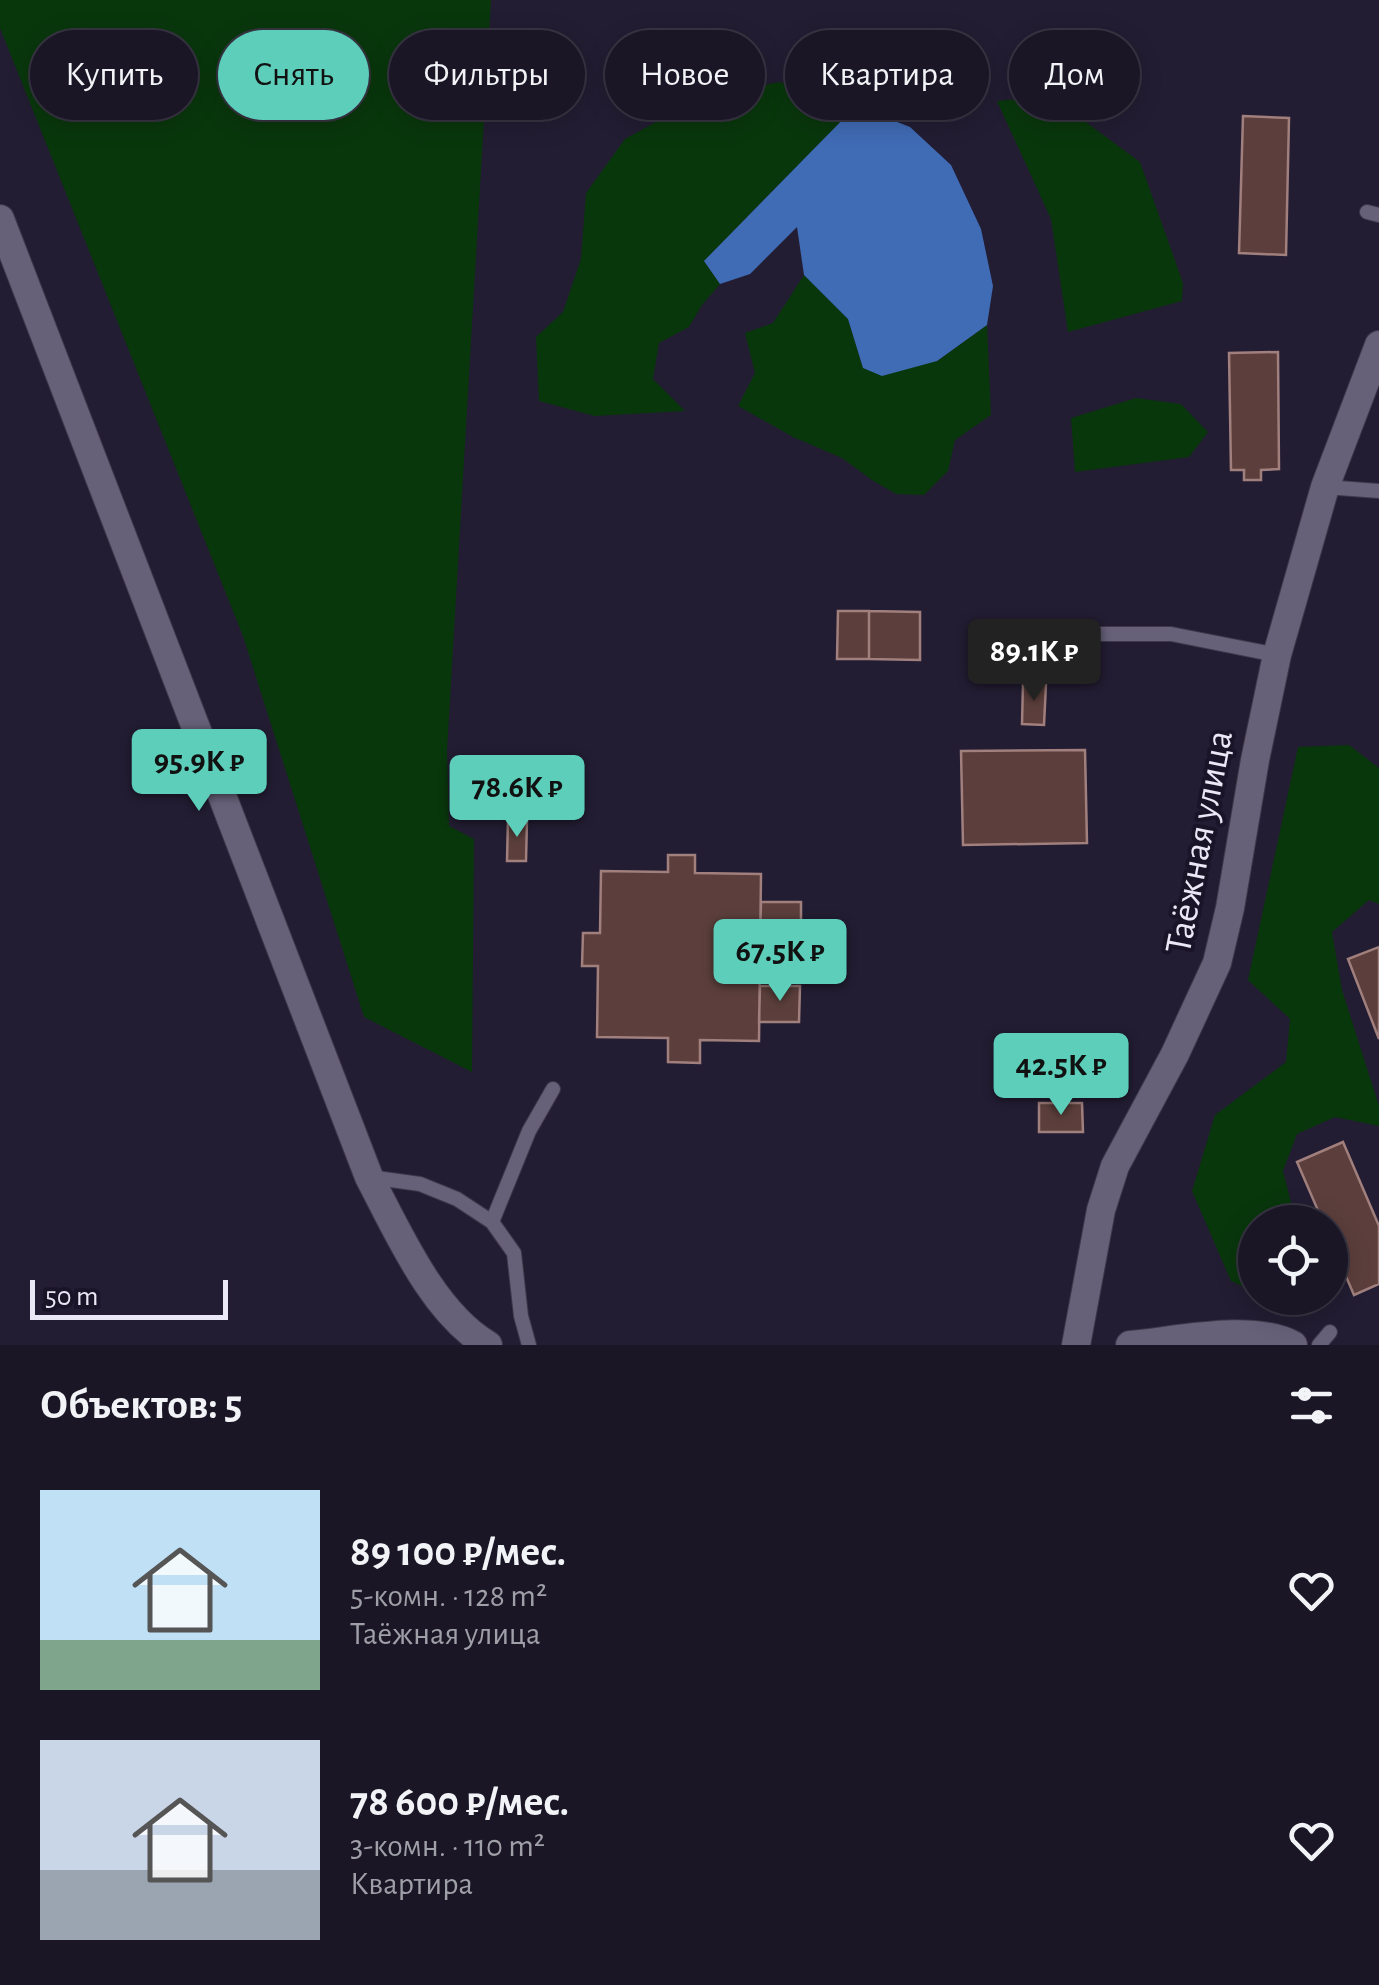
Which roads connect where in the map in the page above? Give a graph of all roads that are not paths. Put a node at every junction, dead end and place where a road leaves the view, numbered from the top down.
1 (0, 219) edge
2 (1379, 345) edge
3 (1326, 487) junction
4 (1379, 491) edge
5 (1032, 634) dead end
6 (1277, 655) junction
7 (553, 1089) dead end
8 (369, 1177) junction
9 (492, 1222) junction
10 (1330, 1332) dead end
11 (479, 1342) edge
12 (529, 1345) edge
13 (1076, 1345) edge
14 (1130, 1345) edge
15 (1293, 1345) edge
16 (1319, 1345) edge

1 - 8 street
2 - 3 street, Таёжная улица
3 - 4 lane
3 - 6 street, Таёжная улица
5 - 6 lane
6 - 13 street, Таёжная улица
7 - 9 lane
8 - 9 lane
8 - 11 street
9 - 12 lane
10 - 16 lane
14 - 15 street

